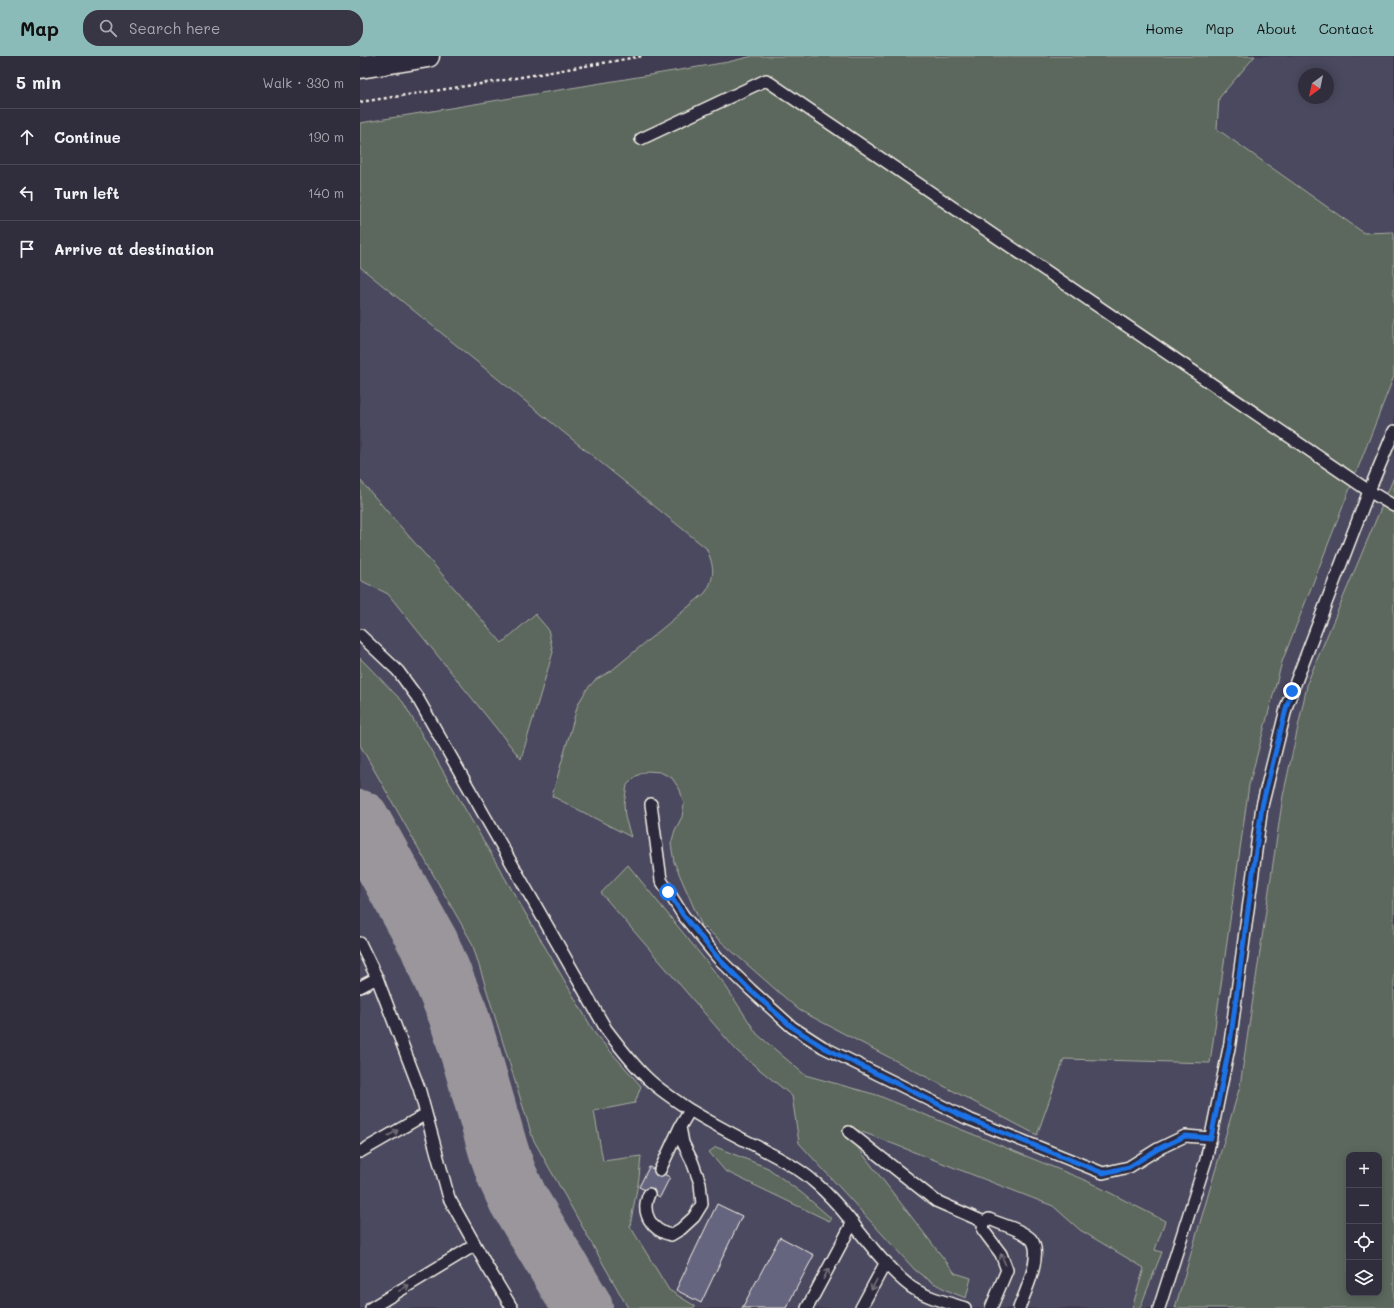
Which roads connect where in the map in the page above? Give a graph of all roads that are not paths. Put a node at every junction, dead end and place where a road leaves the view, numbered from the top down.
1 (428, 56) edge
2 (360, 67) edge
3 (641, 139) dead end
4 (1394, 431) edge
5 (1369, 491) junction
6 (1394, 506) edge
7 (360, 636) edge
8 (651, 804) dead end
9 (360, 943) edge
10 (377, 978) junction
11 (360, 987) edge
12 (690, 1110) junction
13 (426, 1114) junction
14 (680, 1127) junction
15 (849, 1132) dead end
16 (1211, 1138) junction
17 (360, 1152) edge
18 (660, 1170) dead end
19 (649, 1194) dead end
20 (853, 1222) junction
21 (984, 1222) junction
22 (475, 1245) junction
23 (886, 1262) junction
24 (371, 1308) edge
25 (512, 1308) edge
26 (808, 1308) edge
27 (861, 1308) edge
28 (965, 1308) edge
29 (992, 1308) edge
30 (1020, 1308) edge
31 (1159, 1308) edge

1 - 2 main road
3 - 5 lane
4 - 5 lane
5 - 6 lane
5 - 16 lane
7 - 12 lane
8 - 16 lane
9 - 10 lane
10 - 11 lane
10 - 13 lane
12 - 14 lane
12 - 20 lane
17 -> 13 lane
13 - 22 lane
14 - 18 lane
14 - 19 lane
15 - 21 lane
16 - 31 lane
20 - 23 lane
26 -> 20 lane
29 -> 21 lane
21 - 30 lane
24 -> 22 lane
22 - 25 lane
23 -> 27 lane
23 - 28 lane

